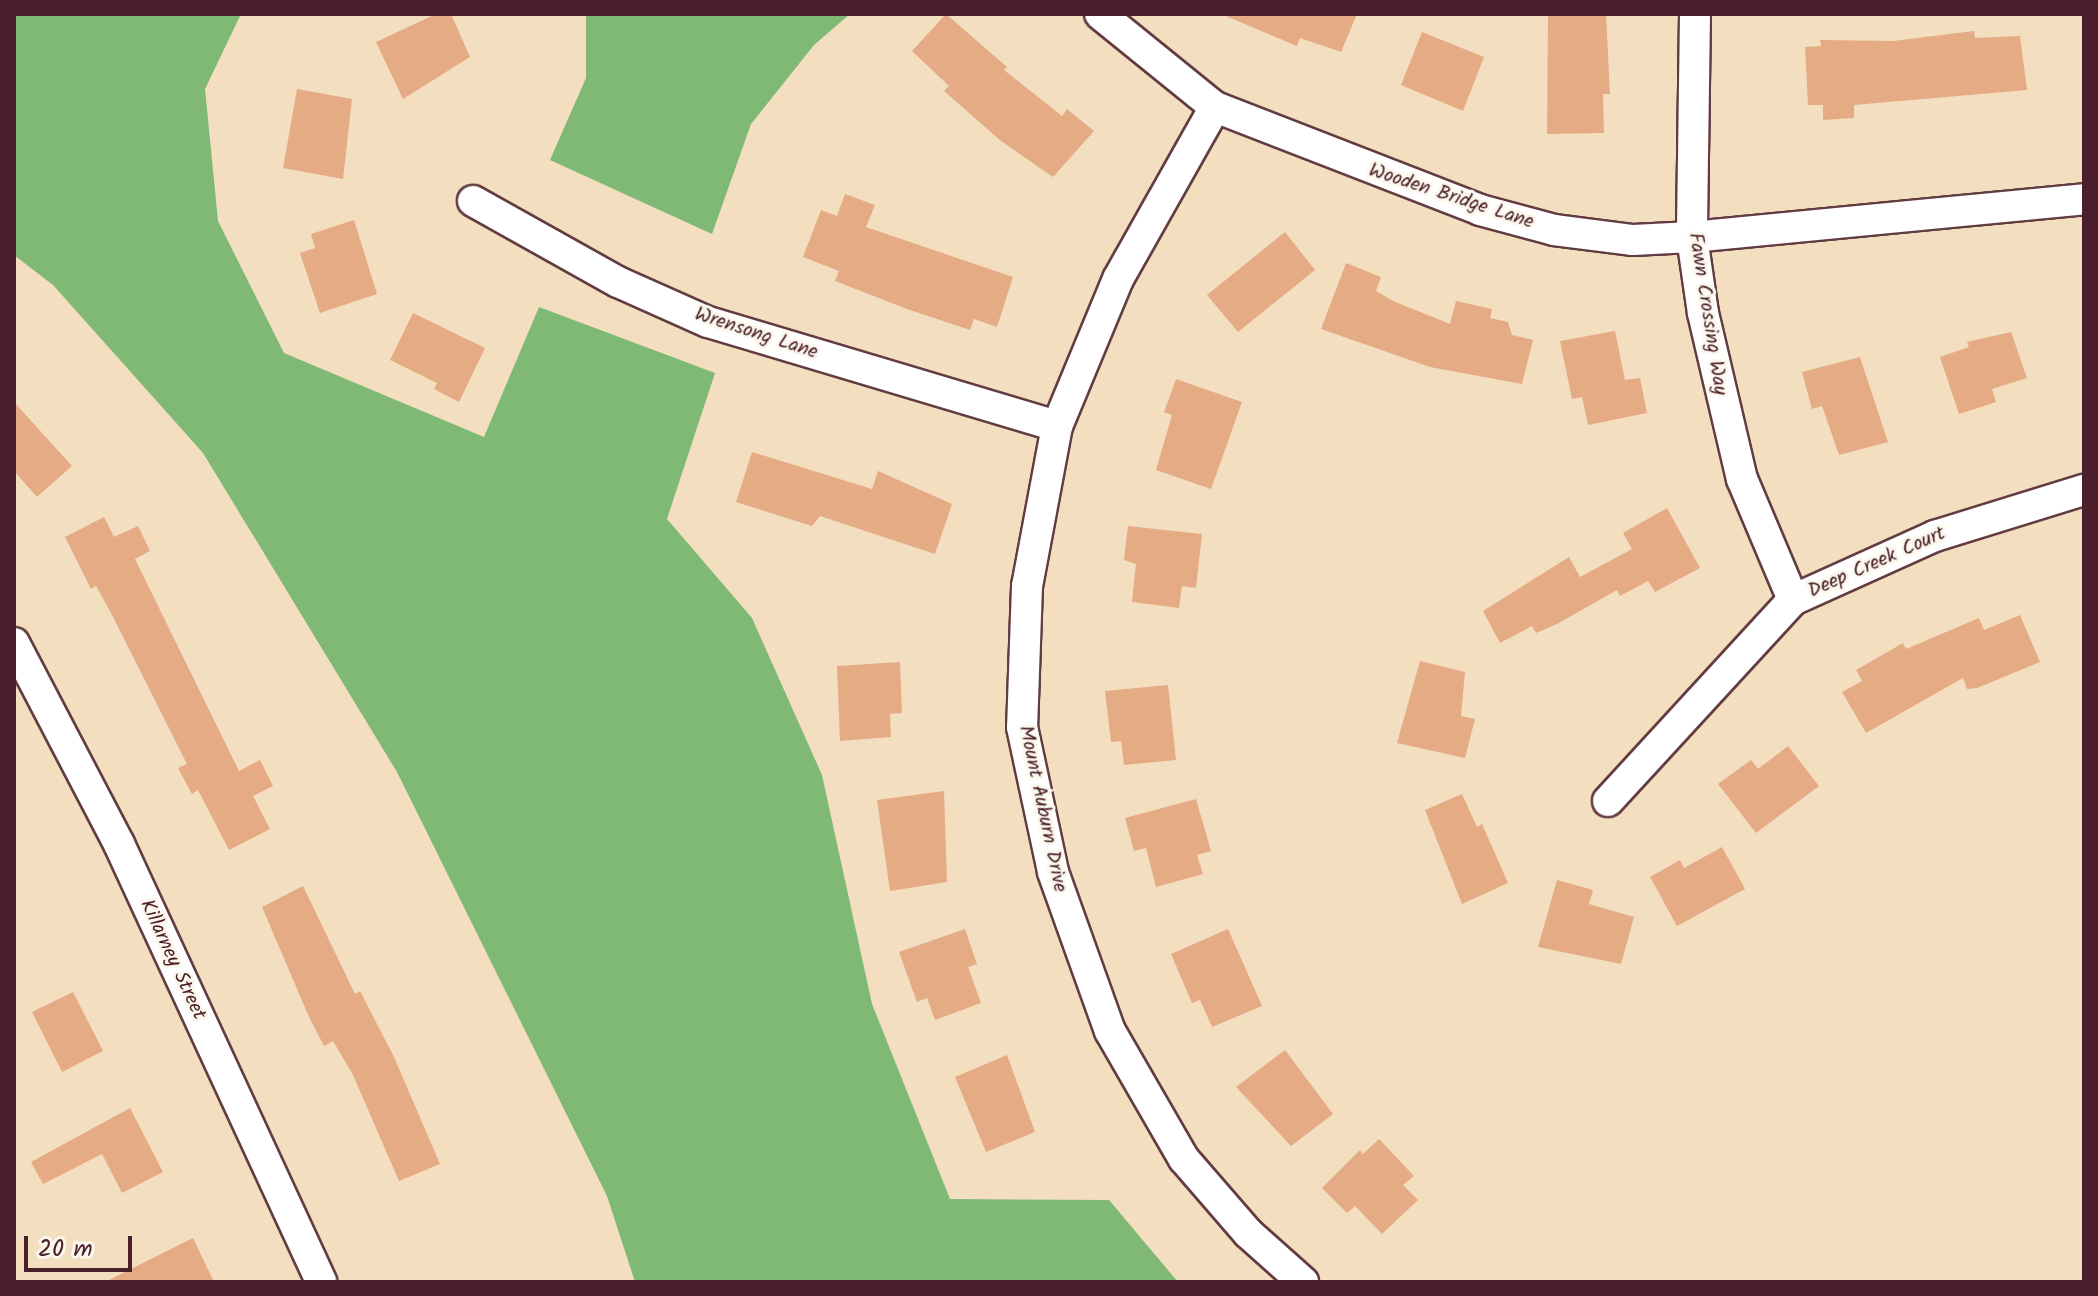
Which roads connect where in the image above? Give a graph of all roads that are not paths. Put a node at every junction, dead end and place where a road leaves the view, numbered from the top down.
1 (1100, 14) edge
2 (1695, 14) edge
3 (1215, 107) junction
4 (2084, 199) edge
5 (473, 201) dead end
6 (1692, 237) junction
7 (1057, 426) junction
8 (2084, 490) edge
9 (1793, 600) junction
10 (14, 643) edge
11 (1608, 801) dead end
12 (321, 1282) edge
13 (1303, 1282) edge

1 - 3 street, Wooden Bridge Lane
2 - 6 street, Fawn Crossing Way
3 - 6 street, Wooden Bridge Lane
3 - 7 street, Mount Auburn Drive
4 - 6 street, Wooden Bridge Lane
5 - 7 street, Wrensong Lane
6 - 9 street, Fawn Crossing Way
7 - 13 street, Mount Auburn Drive
8 - 9 street, Deep Creek Court
9 - 11 street, Deep Creek Court
10 - 12 street, Killarney Street

